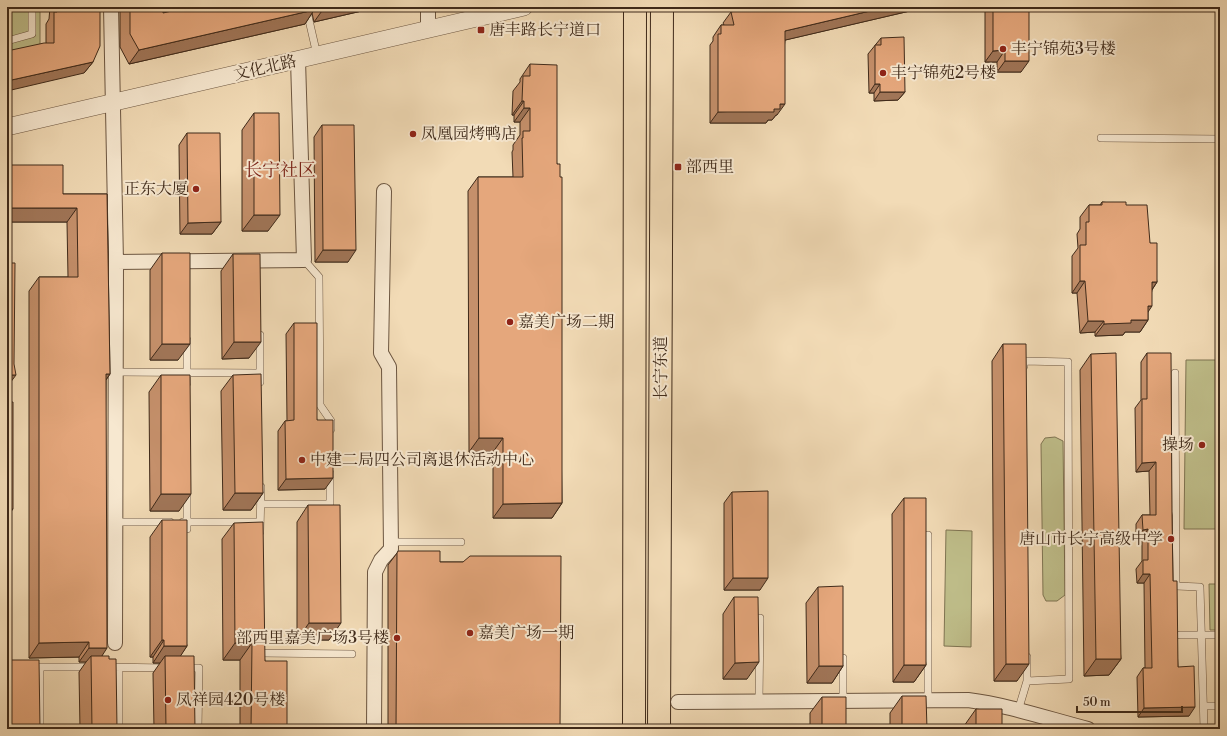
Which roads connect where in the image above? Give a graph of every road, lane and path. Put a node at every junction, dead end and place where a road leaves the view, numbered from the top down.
1 (32, 7) edge
2 (112, 7) edge
3 (306, 7) edge
4 (428, 7) edge
5 (524, 7) edge
6 (634, 7) edge
7 (662, 7) edge
8 (428, 29) junction
9 (7, 41) edge
10 (317, 55) junction
11 (298, 60) junction
12 (112, 102) junction
13 (7, 127) edge
14 (1101, 138) dead end
15 (1220, 139) edge
16 (384, 191) dead end
17 (304, 260) junction
18 (116, 262) junction
19 (260, 328) edge
20 (187, 333) edge
21 (116, 372) junction
22 (187, 372) junction
23 (260, 373) junction
24 (1175, 373) dead end
25 (1024, 377) edge
26 (187, 388) edge
27 (260, 388) edge
28 (331, 436) edge
29 (330, 466) edge
30 (261, 480) edge
31 (187, 482) edge
32 (261, 504) junction
33 (116, 522) junction
34 (187, 522) junction
35 (260, 522) junction
36 (928, 535) edge
37 (260, 537) edge
38 (187, 538) edge
39 (391, 542) junction
40 (461, 542) dead end
41 (760, 618) edge
42 (1180, 635) dead end
43 (1202, 635) junction
44 (1220, 635) edge
45 (260, 638) edge
46 (115, 643) dead end
47 (843, 647) edge
48 (1027, 649) edge
49 (352, 654) dead end
50 (20, 667) edge
51 (40, 667) junction
52 (119, 668) junction
53 (1027, 680) junction
54 (928, 700) junction
55 (759, 701) junction
56 (843, 701) junction
57 (678, 702) dead end
58 (1204, 706) junction
59 (1220, 706) edge
60 (1018, 711) junction
61 (40, 729) edge
62 (119, 729) edge
63 (198, 729) edge
64 (374, 729) edge
65 (634, 729) edge
66 (659, 729) edge
67 (1088, 729) edge
68 (1204, 729) edge

1 - 9 lane
2 - 12 street
3 - 10 lane
4 - 8 street
5 - 8 street, 文化北路
6 - 65 main road, 长宁东道
7 - 66 main road, 长宁东道
8 - 10 street, 文化北路
10 - 11 street, 文化北路
11 - 12 street, 文化北路
11 - 17 street
12 - 13 street, 文化北路
12 - 18 street
14 - 15 lane
16 - 39 street
17 - 18 street
17 - 28 lane
18 - 21 street
19 - 23 lane
20 - 22 lane
21 - 22 lane
21 - 33 street
22 - 23 lane
22 - 26 lane
23 - 27 lane
24 - 43 lane
25 - 53 lane
29 - 32 lane
30 - 32 lane
31 - 34 lane
32 - 35 lane
33 - 34 lane
33 - 46 street
34 - 35 lane
34 - 38 lane
35 - 37 lane
36 - 54 lane
39 - 40 lane
39 - 64 street
41 - 55 lane
42 - 43 lane
43 - 44 lane
43 - 58 lane
45 - 49 lane
47 - 56 lane
48 - 53 lane
50 - 51 lane
51 - 52 lane
51 - 61 lane
52 - 62 lane
52 - 63 lane
53 - 60 lane
54 - 56 street
54 - 60 street
55 - 56 street
55 - 57 street
58 - 59 lane
58 - 68 lane
60 - 67 street

